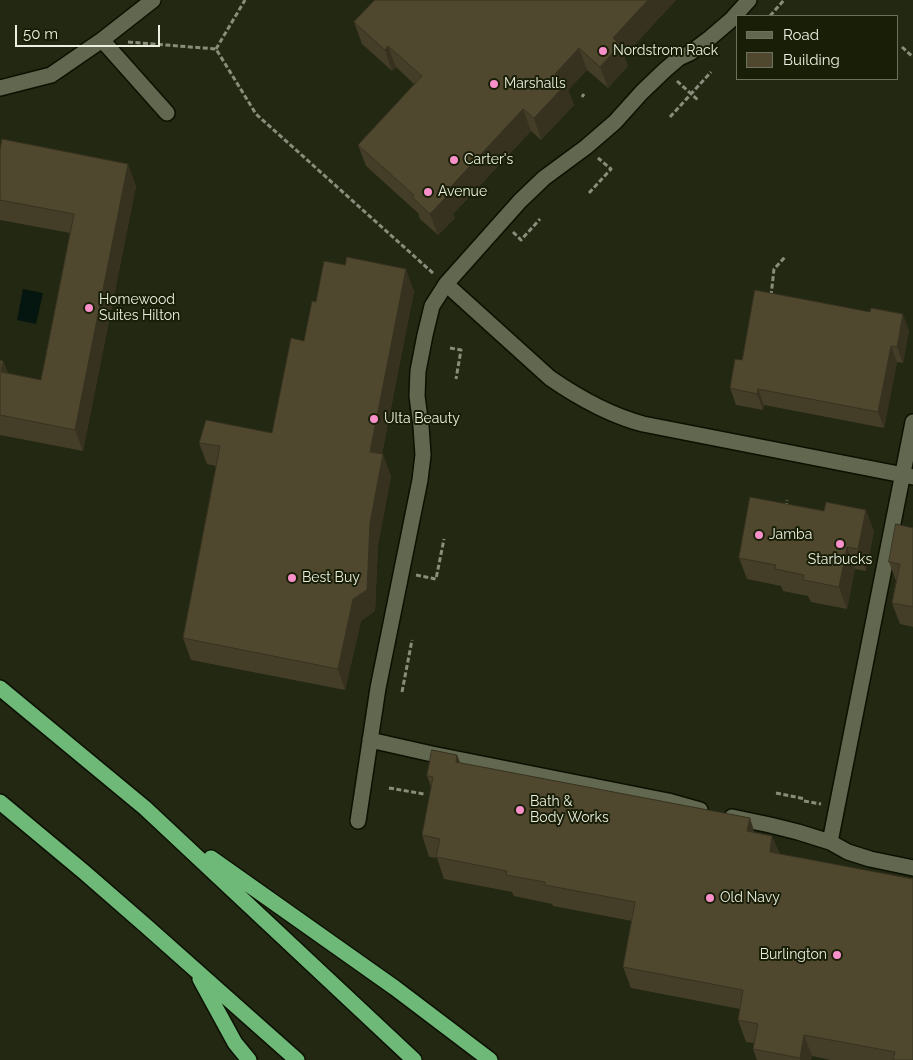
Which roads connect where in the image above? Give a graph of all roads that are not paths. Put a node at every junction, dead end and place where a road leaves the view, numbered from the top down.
1 (153, 0) edge
2 (749, 0) edge
3 (102, 40) junction
4 (0, 88) edge
5 (167, 112) dead end
6 (446, 284) junction
7 (913, 422) edge
8 (907, 476) edge
9 (0, 688) edge
10 (370, 740) junction
11 (0, 802) edge
12 (358, 821) dead end
13 (165, 825) junction
14 (830, 842) junction
15 (913, 868) edge
16 (196, 971) junction
17 (250, 1060) edge
18 (297, 1060) edge
19 (414, 1060) edge
20 (490, 1060) edge

1 - 3 street
2 - 6 street
3 - 4 street
3 - 5 street
6 - 8 street
6 - 10 street
7 - 8 street
8 - 14 street
9 - 13 highway
10 - 12 street
10 - 14 street
11 - 16 highway
13 - 19 highway
13 - 20 highway
14 - 15 street
16 - 17 highway
16 - 18 highway

